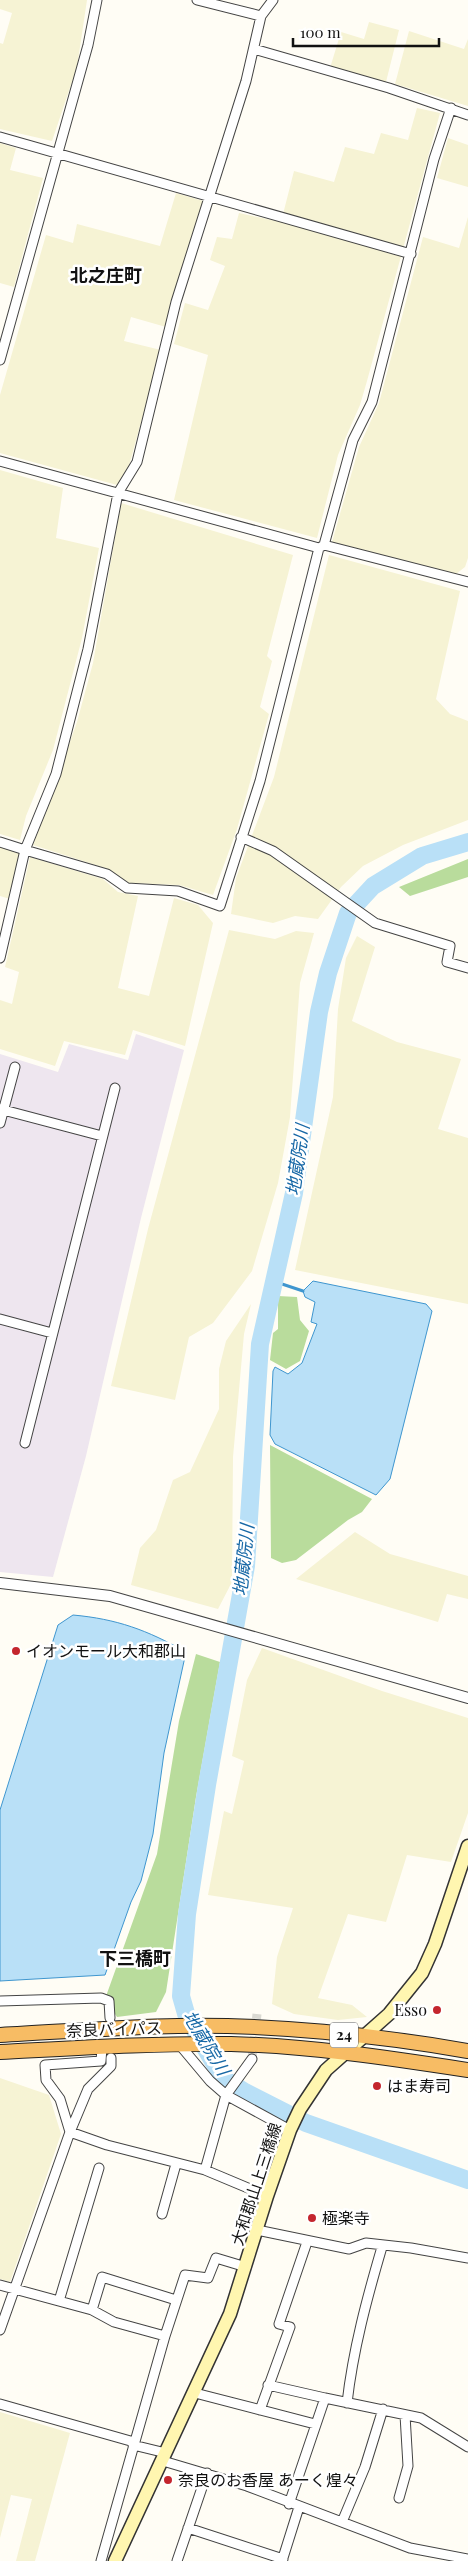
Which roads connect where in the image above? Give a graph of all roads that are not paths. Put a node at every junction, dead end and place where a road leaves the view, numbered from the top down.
1 (97, 0) edge
2 (197, 0) edge
3 (273, 0) edge
4 (261, 16) junction
5 (254, 49) junction
6 (450, 108) junction
7 (468, 115) edge
8 (0, 137) edge
9 (58, 152) junction
10 (209, 196) junction
11 (410, 254) junction
12 (0, 360) edge
13 (0, 461) edge
14 (118, 493) junction
15 (322, 547) junction
16 (468, 582) edge
17 (240, 838) junction
18 (0, 842) edge
19 (25, 850) junction
20 (0, 958) edge
21 (468, 968) edge
22 (15, 1067) dead end
23 (115, 1088) dead end
24 (2, 1110) edge
25 (0, 1123) edge
26 (102, 1136) junction
27 (0, 1319) edge
28 (52, 1333) junction
29 (25, 1443) dead end
30 (0, 1583) edge
31 (468, 1698) edge
32 (468, 1846) edge
33 (464, 1875) edge
34 (0, 2001) edge
35 (110, 2018) dead end
36 (0, 2035) edge
37 (364, 2037) junction
38 (183, 2044) junction
39 (468, 2051) edge
40 (0, 2052) edge
41 (106, 2052) junction
42 (346, 2052) junction
43 (252, 2059) tunnel mouth
44 (468, 2070) edge
45 (228, 2092) junction
46 (291, 2128) junction
47 (70, 2132) junction
48 (176, 2164) junction
49 (99, 2168) dead end
50 (205, 2170) junction
51 (267, 2196) junction
52 (162, 2214) dead end
53 (257, 2230) junction
54 (307, 2242) junction
55 (382, 2247) junction
56 (468, 2258) edge
57 (246, 2267) junction
58 (0, 2285) edge
59 (14, 2290) junction
60 (176, 2300) junction
61 (59, 2301) junction
62 (92, 2310) junction
63 (0, 2330) edge
64 (164, 2336) junction
65 (268, 2385) junction
66 (195, 2393) junction
67 (325, 2398) junction
68 (348, 2403) junction
69 (0, 2404) edge
70 (260, 2410) junction
71 (383, 2410) junction
72 (405, 2415) junction
73 (315, 2424) junction
74 (133, 2444) junction
75 (468, 2447) edge
76 (165, 2457) junction
77 (207, 2473) junction
78 (400, 2498) dead end
79 (290, 2504) junction
80 (299, 2507) junction
81 (342, 2522) junction
82 (188, 2528) junction
83 (468, 2559) edge
84 (283, 2560) edge
85 (101, 2561) edge
86 (115, 2561) edge
87 (177, 2561) edge

1 - 9 street
2 - 4 street
3 - 4 street
4 - 5 street
5 - 6 street
5 - 10 street
6 - 7 street
6 - 11 street
8 - 9 street
9 - 10 street
9 - 12 street
10 - 11 street
10 - 14 street
11 - 15 street
13 - 14 street
14 - 15 street
14 - 19 street
15 - 16 street
15 - 17 street
17 - 19 street
17 - 21 street
18 - 19 street
19 - 20 street
22 - 24 street
23 - 26 street
24 - 25 street
24 - 26 street
26 - 28 street
27 - 28 street
28 - 29 street
30 - 31 street
32 - 33 main road, 大和郡山上三橋線
33 - 37 main road, 大和郡山上三橋線
34 - 35 street
36 - 37 highway, 奈良バイパス / 24
37 - 39 highway, 奈良バイパス / 24
37 - 42 main road, 大和郡山上三橋線
38 - 41 highway, 奈良バイパス / 24
38 - 42 highway, 奈良バイパス / 24
38 - 45 street
40 - 41 highway, 奈良バイパス / 24
41 - 47 street
41 - 47 street
42 - 44 highway, 奈良バイパス / 24
42 - 46 main road, 大和郡山上三橋線
43 - 45 street
45 - 46 street
45 - 50 street
46 - 51 main road, 大和郡山上三橋線
47 - 48 street
47 - 59 street
48 - 50 street
48 - 52 street
49 - 61 street
50 - 51 street
51 - 53 main road, 大和郡山上三橋線
53 - 54 street
53 - 57 main road, 大和郡山上三橋線
54 - 55 street
54 - 65 street
55 - 56 street
55 - 68 street
57 - 60 street
57 - 66 main road, 大和郡山上三橋線
58 - 59 street
59 - 61 street
59 - 63 street
60 - 62 street
60 - 64 street
61 - 62 street
62 - 64 street
64 - 74 street
65 - 67 street
65 - 70 street
66 - 70 street
66 - 76 main road, 大和郡山上三橋線
67 - 68 street
67 - 73 street
68 - 71 street
69 - 74 street
70 - 73 street
71 - 72 street
71 - 81 street
72 - 75 street
72 - 78 street
73 - 79 street
74 - 76 street
74 - 85 street
76 - 77 street
76 - 86 main road, 大和郡山上三橋線
77 - 79 street
77 - 82 street
79 - 80 street
80 - 81 street
80 - 84 street
81 - 83 street
82 - 84 street
82 - 87 street

